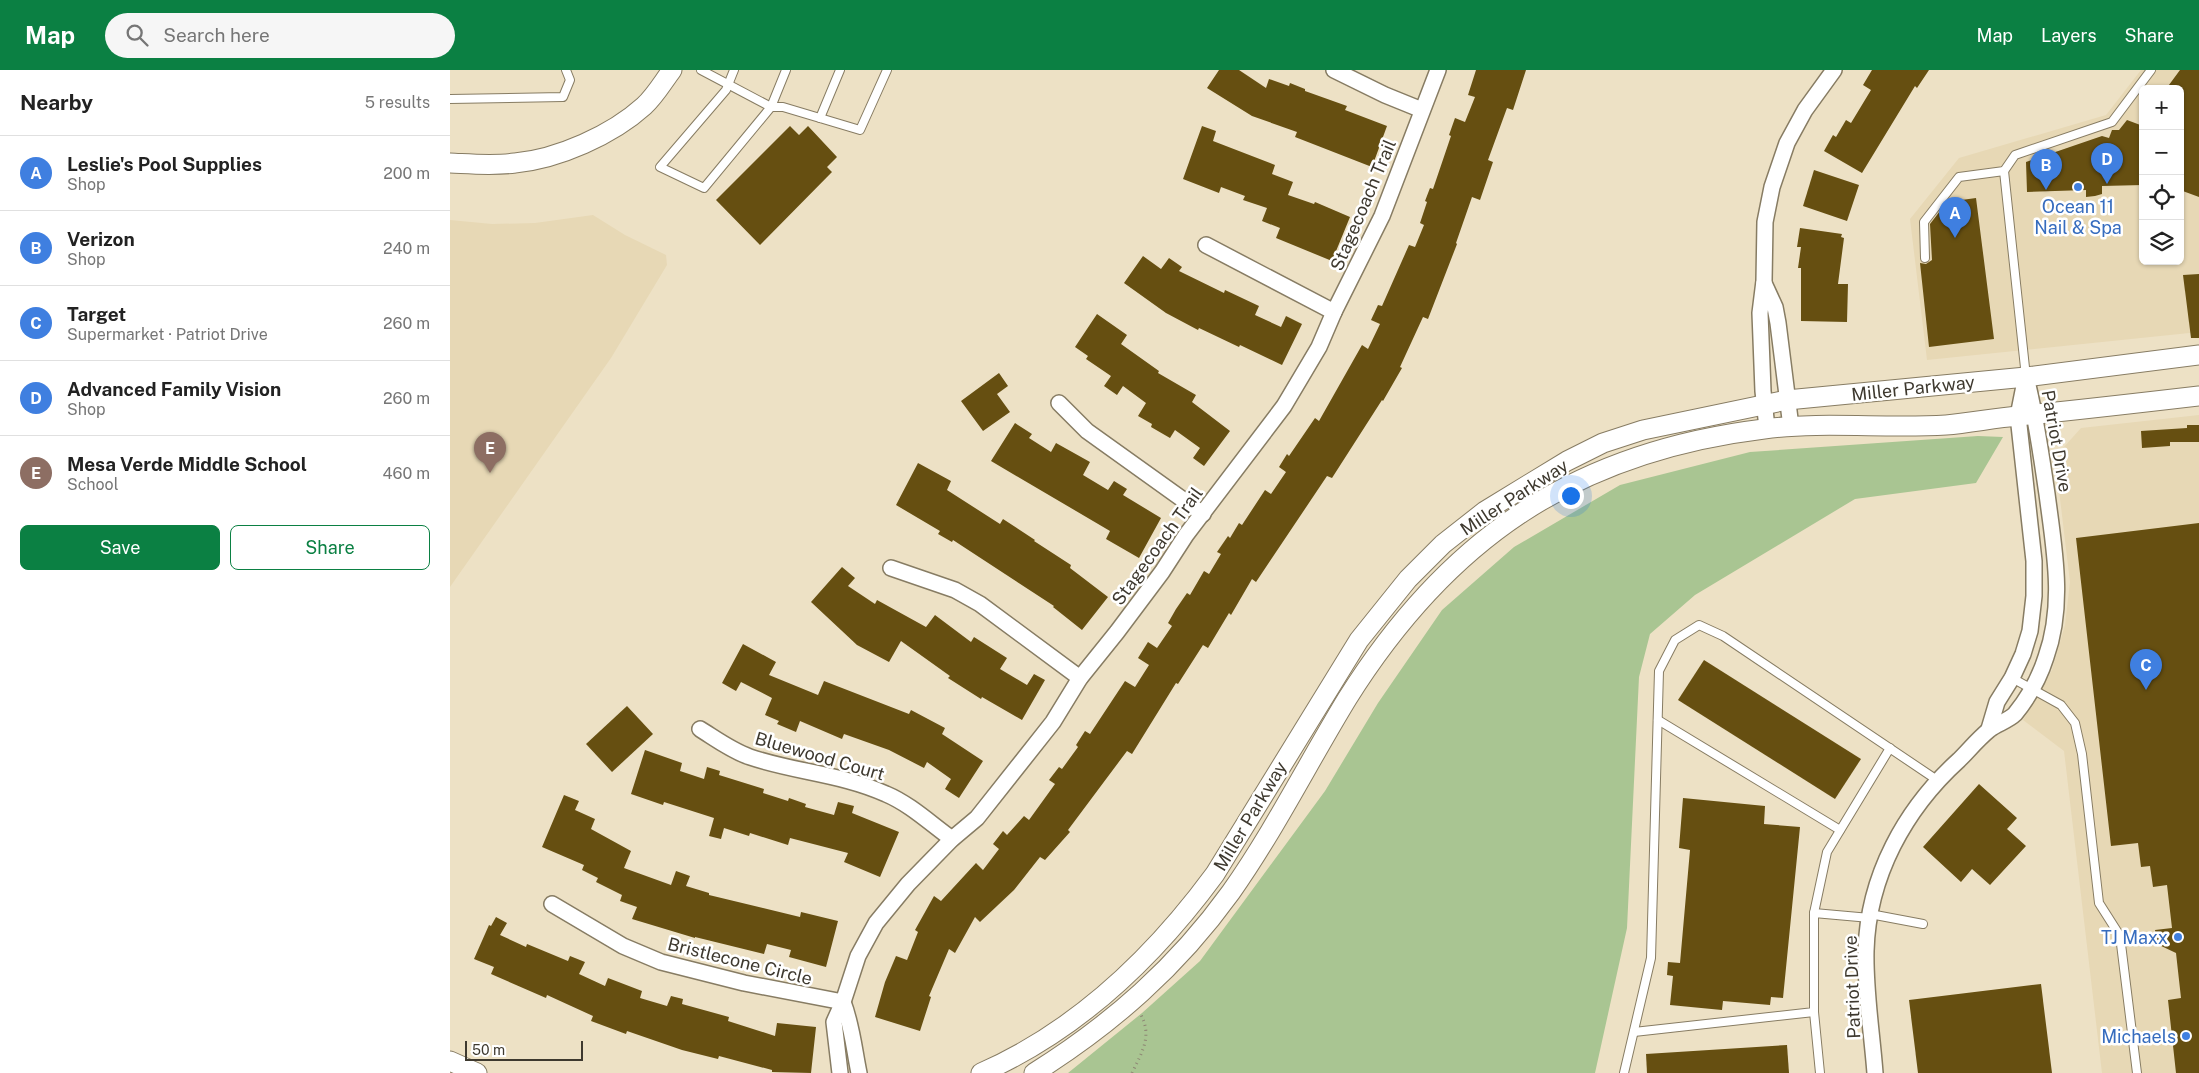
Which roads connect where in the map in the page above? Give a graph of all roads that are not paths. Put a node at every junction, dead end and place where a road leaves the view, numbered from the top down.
1 (566, 70) edge
2 (672, 70) edge
3 (701, 70) edge
4 (734, 70) edge
5 (786, 70) edge
6 (840, 70) edge
7 (887, 70) edge
8 (1334, 70) edge
9 (1438, 70) edge
10 (1834, 70) edge
11 (2151, 70) edge
12 (728, 86) junction
13 (450, 99) edge
14 (771, 106) junction
15 (1422, 110) junction
16 (820, 118) junction
17 (450, 163) edge
18 (2004, 171) junction
19 (1206, 245) dead end
20 (1925, 258) dead end
21 (1764, 281) junction
22 (1334, 312) junction
23 (1781, 344) junction
24 (1762, 346) junction
25 (2199, 355) edge
26 (2026, 377) junction
27 (2199, 396) edge
28 (1788, 400) junction
29 (1059, 403) dead end
30 (1764, 405) junction
31 (2027, 415) junction
32 (1792, 427) junction
33 (1767, 428) junction
34 (1203, 514) junction
35 (891, 568) dead end
36 (1080, 678) junction
37 (2012, 678) junction
38 (2031, 689) junction
39 (1658, 720) junction
40 (700, 729) dead end
41 (1990, 729) junction
42 (1890, 748) junction
43 (1937, 780) junction
44 (1840, 830) junction
45 (952, 839) junction
46 (552, 904) dead end
47 (1814, 913) junction
48 (1870, 916) junction
49 (1923, 924) dead end
50 (843, 1002) junction
51 (1814, 1012) junction
52 (1634, 1032) junction
53 (855, 1056) junction
54 (450, 1061) edge
55 (839, 1066) edge
56 (477, 1073) edge
57 (859, 1073) edge
58 (981, 1073) edge
59 (1034, 1073) edge
60 (1624, 1073) edge
61 (1820, 1073) edge
62 (1875, 1073) edge
63 (2136, 1073) edge

1 - 13 lane
2 - 17 street
3 - 12 lane
4 - 12 lane
5 - 14 lane
6 - 16 lane
7 - 16 lane
8 - 15 street
9 - 15 street, Stagecoach Trail
10 - 21 street
11 - 18 lane
12 - 14 lane
12 - 14 lane
14 - 16 lane
15 - 22 street, Stagecoach Trail
18 - 20 lane
18 - 26 lane
19 - 22 street
21 - 23 street
21 - 24 street
22 - 34 street, Stagecoach Trail
23 - 24 lane
23 - 28 street
24 - 30 street
25 - 26 street, Miller Parkway
26 - 28 street, Miller Parkway
26 - 31 street, Patriot Drive
27 - 31 street, Miller Parkway
28 - 30 street, Miller Parkway
28 - 32 street
29 - 34 street
30 - 33 street
30 - 58 street, Miller Parkway
31 - 32 street, Miller Parkway
31 - 37 street, Patriot Drive
31 - 38 street, Patriot Drive
32 - 33 street, Miller Parkway
33 - 59 street, Miller Parkway
34 - 36 street, Stagecoach Trail
35 - 36 street
36 - 45 street, Stagecoach Trail
37 - 38 lane
37 - 41 street, Patriot Drive
38 - 41 street, Patriot Drive
38 - 63 lane
39 - 42 lane
39 - 44 lane
39 - 52 lane
40 - 45 street, Bluewood Court
41 - 43 street, Patriot Drive
42 - 43 lane
42 - 44 lane
43 - 48 street, Patriot Drive
44 - 47 lane
45 - 50 street, Stagecoach Trail
46 - 50 street, Bristlecone Circle
47 - 48 lane
47 - 51 lane
48 - 49 lane
48 - 62 street, Patriot Drive
50 - 53 street
50 - 55 street, Stagecoach Trail
51 - 52 lane
51 - 61 lane
52 - 60 lane
53 - 55 lane
53 - 57 street
54 - 56 street

